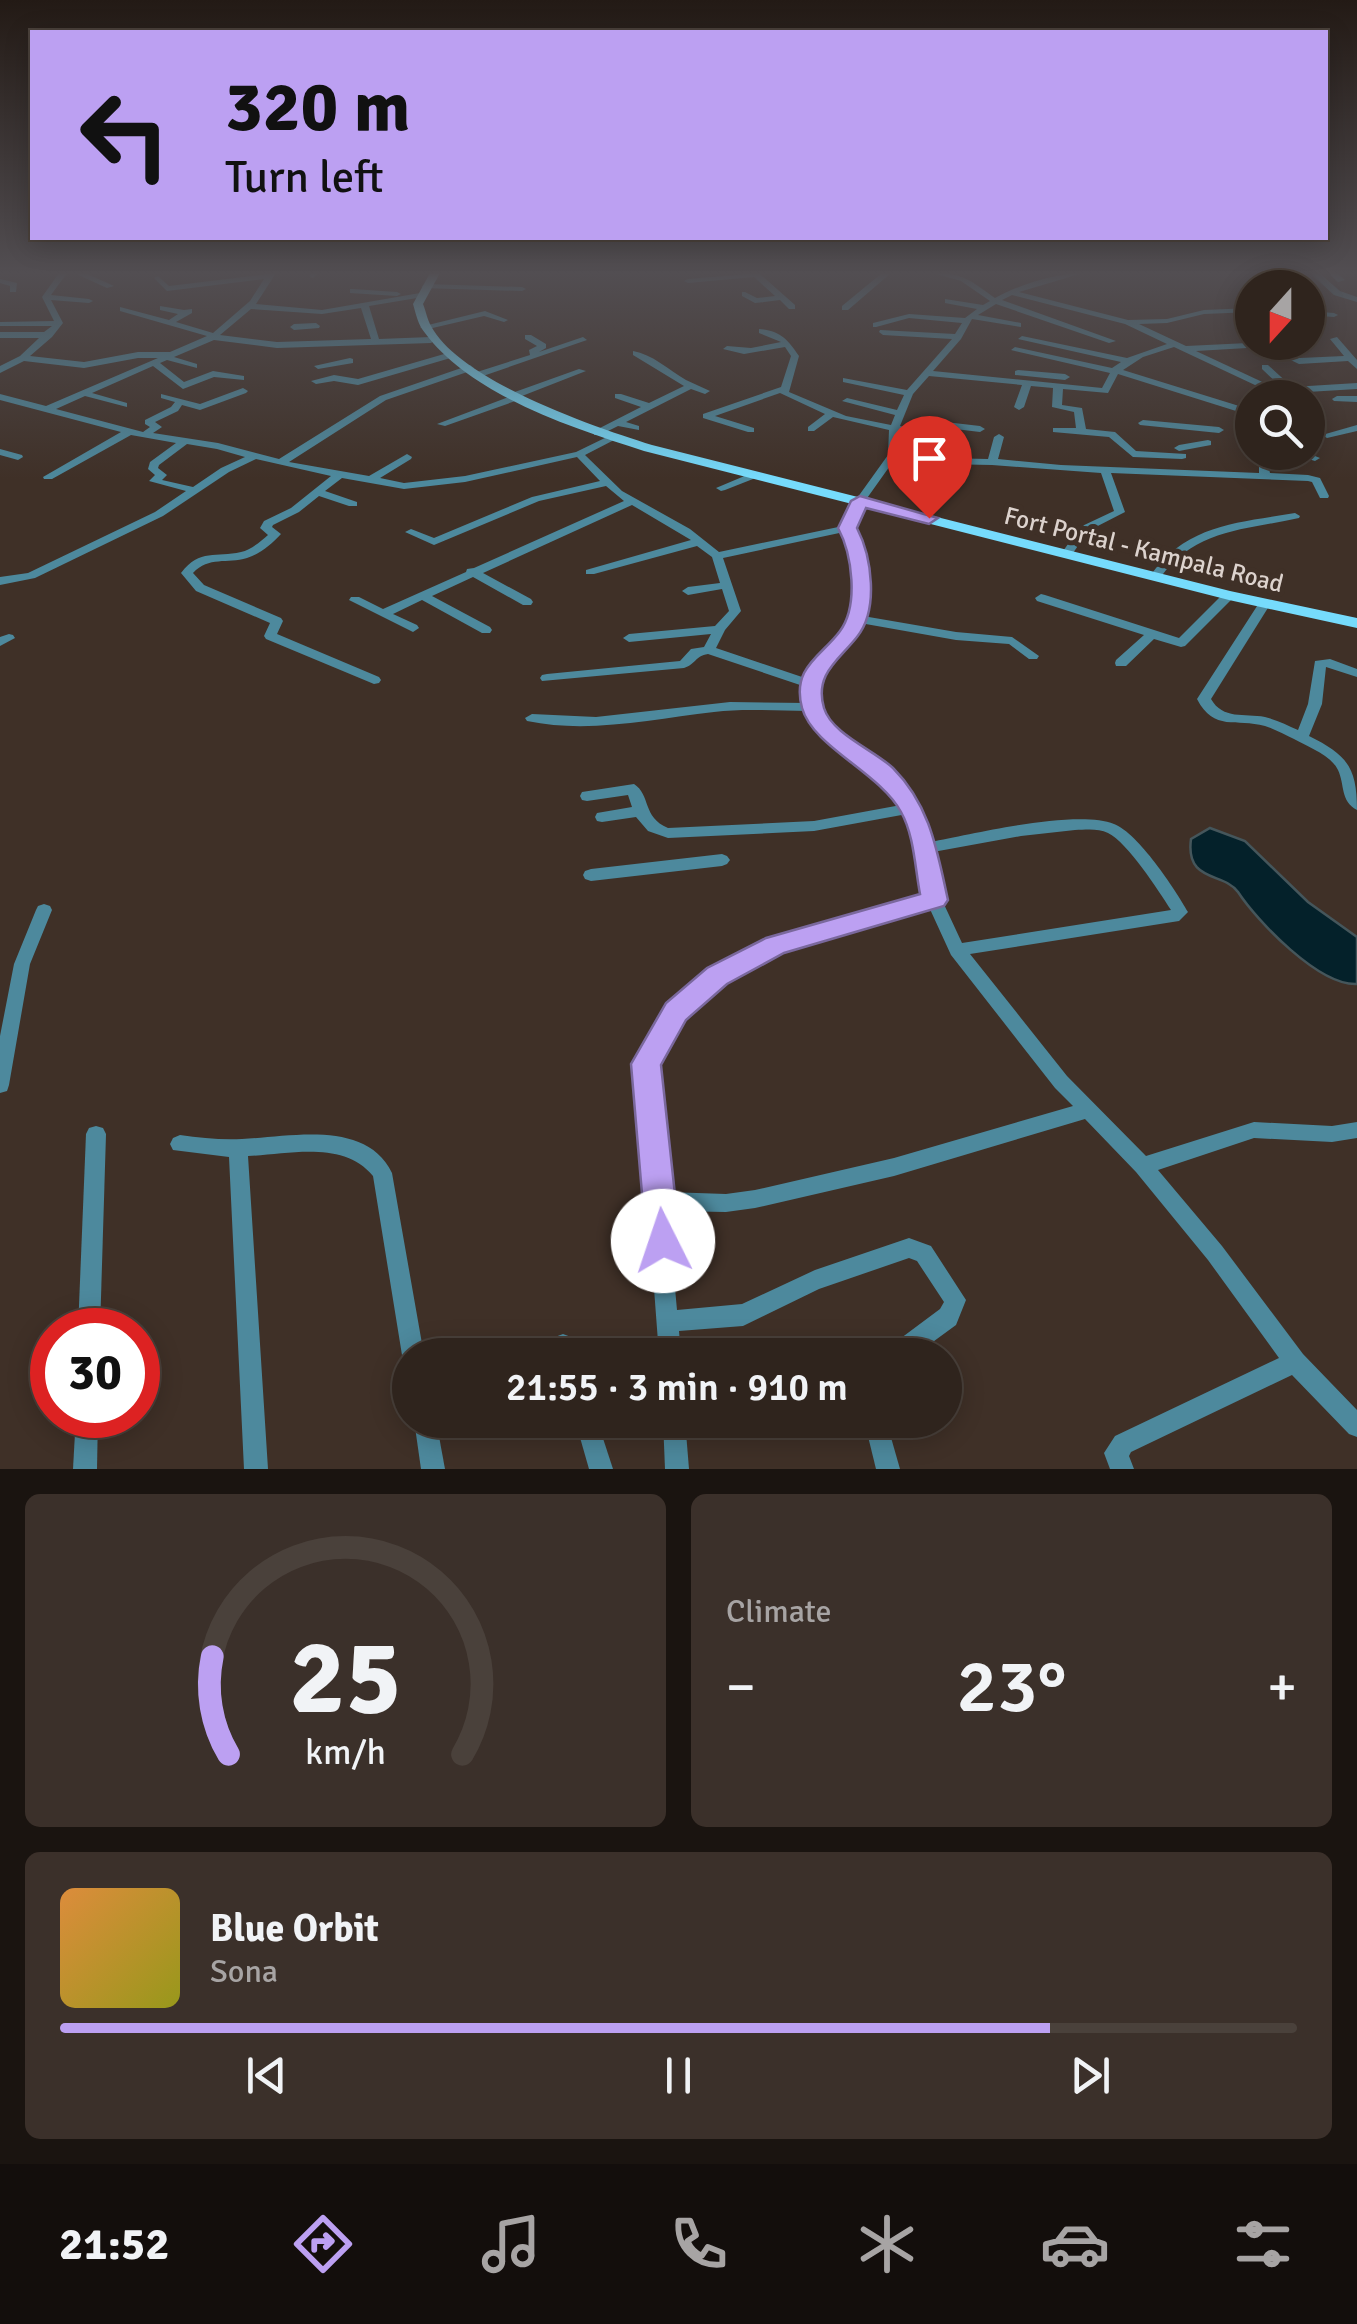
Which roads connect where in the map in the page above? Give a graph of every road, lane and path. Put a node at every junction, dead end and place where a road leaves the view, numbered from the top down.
1 (42, 342) edge
2 (205, 342) edge
3 (228, 342) edge
4 (384, 342) edge
5 (436, 342) edge
6 (536, 342) edge
7 (579, 342) edge
8 (782, 342) edge
9 (954, 342) edge
10 (1034, 342) edge
11 (1164, 342) edge
12 (1336, 342) edge
13 (376, 343) joint
14 (328, 345) junction
15 (788, 345) junction
16 (241, 346) junction
17 (1176, 348) junction
18 (728, 349) dead end
19 (1015, 350) dead end
20 (636, 353) dead end
21 (451, 355) junction
22 (230, 356) dead end
23 (541, 356) junction
24 (175, 357) junction
25 (24, 358) junction
26 (257, 358) dead end
27 (1234, 360) dead end
28 (1354, 360) edge
29 (1128, 361) junction
30 (1212, 362) junction
31 (157, 365) junction
32 (194, 366) dead end
33 (318, 366) dead end
34 (1265, 367) dead end
35 (0, 370) edge
36 (1115, 370) junction
37 (475, 371) junction
38 (582, 371) dead end
39 (928, 373) junction
40 (1018, 373) dead end
41 (1044, 376) junction
42 (1065, 377) dead end
43 (241, 378) dead end
44 (846, 380) dead end
45 (1250, 380) edge
46 (1279, 380) edge
47 (316, 381) dead end
48 (1032, 386) junction
49 (1357, 386) edge
50 (689, 387) junction
51 (1058, 388) junction
52 (1325, 388) edge
53 (783, 389) junction
54 (705, 390) dead end
55 (83, 392) junction
56 (243, 392) dead end
57 (914, 392) junction
58 (164, 396) dead end
59 (516, 396) junction
60 (618, 396) dead end
61 (0, 397) edge
62 (16, 400) junction
63 (1337, 400) dead end
64 (1357, 400) edge
65 (846, 401) dead end
66 (180, 402) junction
67 (124, 405) dead end
68 (647, 406) junction
69 (1019, 407) dead end
70 (0, 408) edge
71 (50, 408) junction
72 (1235, 408) edge
73 (831, 414) junction
74 (901, 414) junction
75 (1143, 423) dead end
76 (442, 424) dead end
77 (1174, 426) junction
78 (636, 428) dead end
79 (1357, 428) edge
80 (811, 429) dead end
81 (894, 429) junction
82 (980, 429) dead end
83 (751, 430) dead end
84 (1056, 430) dead end
85 (1219, 430) dead end
86 (608, 431) junction
87 (921, 431) junction
88 (130, 432) junction
89 (1080, 432) junction
90 (144, 435) junction
91 (1327, 435) dead end
92 (999, 437) dead end
93 (959, 440) dead end
94 (185, 441) junction
95 (1208, 443) dead end
96 (0, 452) edge
97 (1180, 452) junction
98 (579, 454) junction
99 (256, 456) junction
100 (18, 457) dead end
101 (407, 457) dead end
102 (891, 460) junction
103 (992, 462) junction
104 (280, 463) junction
105 (1105, 470) junction
106 (1266, 470) edge
107 (1186, 472) junction
108 (341, 474) junction
109 (754, 475) junction
110 (1270, 477) junction
111 (48, 478) dead end
112 (372, 479) junction
113 (607, 482) junction
114 (722, 488) dead end
115 (194, 490) junction
116 (316, 491) junction
117 (1285, 494) dead end
118 (1324, 496) dead end
119 (860, 501) junction
120 (630, 502) junction
121 (352, 504) dead end
122 (1295, 516) dead end
123 (848, 528) junction
124 (410, 532) dead end
125 (702, 542) junction
126 (1067, 554) junction
127 (717, 556) junction
128 (471, 571) junction
129 (590, 572) dead end
130 (1156, 576) junction
131 (0, 581) edge
132 (727, 585) junction
133 (688, 591) dead end
134 (421, 595) junction
135 (1229, 595) junction
136 (1041, 598) dead end
137 (355, 600) dead end
138 (527, 602) dead end
139 (1265, 603) junction
140 (384, 612) junction
141 (857, 619) junction
142 (1357, 623) edge
143 (413, 628) dead end
144 (719, 629) junction
145 (486, 630) dead end
146 (1150, 636) junction
147 (629, 638) dead end
148 (709, 650) junction
149 (1033, 656) dead end
150 (1120, 663) dead end
151 (1357, 673) edge
152 (547, 678) dead end
153 (374, 680) dead end
154 (812, 686) junction
155 (812, 707) junction
156 (532, 718) dead end
157 (1301, 739) junction
158 (587, 796) dead end
159 (1357, 805) edge
160 (912, 808) junction
161 (639, 812) junction
162 (602, 817) dead end
163 (714, 833) junction
164 (924, 848) junction
165 (591, 876) dead end
166 (934, 900) junction
167 (44, 910) dead end
168 (958, 950) junction
169 (0, 1085) edge
170 (1088, 1110) junction
171 (1357, 1130) edge
172 (96, 1134) dead end
173 (180, 1144) dead end
174 (238, 1148) junction
175 (1143, 1166) junction
176 (660, 1202) junction
177 (91, 1308) edge
178 (668, 1321) junction
179 (411, 1338) edge
180 (669, 1338) edge
181 (922, 1338) edge
182 (1295, 1362) junction
183 (1357, 1426) edge
184 (86, 1438) edge
185 (428, 1438) edge
186 (592, 1438) edge
187 (675, 1438) edge
188 (879, 1438) edge
189 (85, 1469) edge
190 (256, 1469) edge
191 (434, 1469) edge
192 (601, 1469) edge
193 (676, 1469) edge
194 (888, 1469) edge
195 (1122, 1469) edge

1 - 25 street
2 - 24 street
3 - 16 street
4 - 13 street
5 - 21 main road, Fort Portal - Kampala Road
6 - 23 street
7 - 23 street
8 - 15 street
9 - 39 street
10 - 29 street
11 - 17 street
12 - 28 street
13 - 14 street
14 - 16 street
14 - 33 street
15 - 18 street
15 - 53 street
16 - 22 street
16 - 26 street
17 - 28 street
17 - 29 street
17 - 30 street
19 - 36 street
20 - 50 street
21 - 37 main road, Fort Portal - Kampala Road
21 - 47 street
23 - 37 street
24 - 25 street
24 - 31 street
24 - 32 street
25 - 35 street
27 - 30 street
29 - 36 street
30 - 45 street
31 - 43 street
31 - 55 street
34 - 46 street
36 - 51 street
36 - 72 street
37 - 59 main road, Fort Portal - Kampala Road
37 - 104 street
38 - 59 street
39 - 48 street
39 - 57 street
40 - 41 street
41 - 42 street
41 - 48 street
44 - 57 street
48 - 51 street
48 - 69 street
49 - 52 street
50 - 54 street
50 - 68 street
51 - 89 street
53 - 73 street
53 - 83 street
55 - 67 street
55 - 71 street
56 - 66 street
57 - 74 street
58 - 66 street
59 - 76 street
59 - 86 main road, Fort Portal - Kampala Road
60 - 68 street
61 - 62 street
62 - 70 street
62 - 71 street
63 - 64 street
65 - 74 street
66 - 90 street
68 - 86 street
71 - 88 street
73 - 80 street
73 - 81 street
74 - 81 street
75 - 77 street
77 - 85 street
77 - 97 street
78 - 86 street
79 - 91 street
81 - 87 street
81 - 102 street
82 - 87 street
84 - 89 street
86 - 98 street
86 - 109 main road, Fort Portal - Kampala Road
87 - 93 street
88 - 90 street
88 - 111 street
89 - 97 street
90 - 94 street
92 - 103 street
94 - 99 street
94 - 115 street
95 - 97 street
96 - 100 street
97 - 107 street
98 - 112 street
98 - 113 street
99 - 104 street
99 - 115 street
101 - 112 street
102 - 103 street
102 - 119 street
103 - 105 street
104 - 108 street
105 - 107 street
105 - 126 street
106 - 110 street
107 - 110 street
108 - 112 street
108 - 116 street
109 - 114 street
109 - 119 main road, Fort Portal - Kampala Road
110 - 117 street
110 - 118 street
113 - 120 street
113 - 124 street
115 - 131 street
116 - 121 street
116 - 153 street
119 - 123 street
119 - 126 main road, Fort Portal - Kampala Road
120 - 125 street
120 - 128 street
122 - 130 street
123 - 127 street
123 - 141 street
125 - 127 street
125 - 129 street
126 - 130 main road, Fort Portal - Kampala Road
127 - 132 street
128 - 134 street
128 - 138 street
130 - 135 main road, Fort Portal - Kampala Road
132 - 133 street
132 - 144 street
134 - 140 street
134 - 145 street
135 - 139 main road, Fort Portal - Kampala Road
135 - 146 street
136 - 146 street
137 - 140 street
139 - 142 main road, Fort Portal - Kampala Road
139 - 157 street
140 - 143 street
141 - 149 street
141 - 154 street
144 - 147 street
144 - 148 street
146 - 150 street
148 - 152 street
148 - 154 street
151 - 157 street
154 - 155 street
155 - 156 street
155 - 160 street
157 - 159 street
158 - 161 street
160 - 163 street
160 - 164 street
161 - 162 street
161 - 163 street
163 - 165 street
164 - 166 street
164 - 168 street
166 - 168 street
166 - 176 street
167 - 169 street
168 - 170 street
170 - 175 street
170 - 176 street
171 - 175 street
172 - 177 street
173 - 174 street
174 - 179 street
174 - 190 street
175 - 182 street
176 - 178 street
178 - 180 street
178 - 181 street
182 - 183 street
182 - 195 street
184 - 189 street
185 - 191 street
186 - 192 street
187 - 193 street
188 - 194 street

